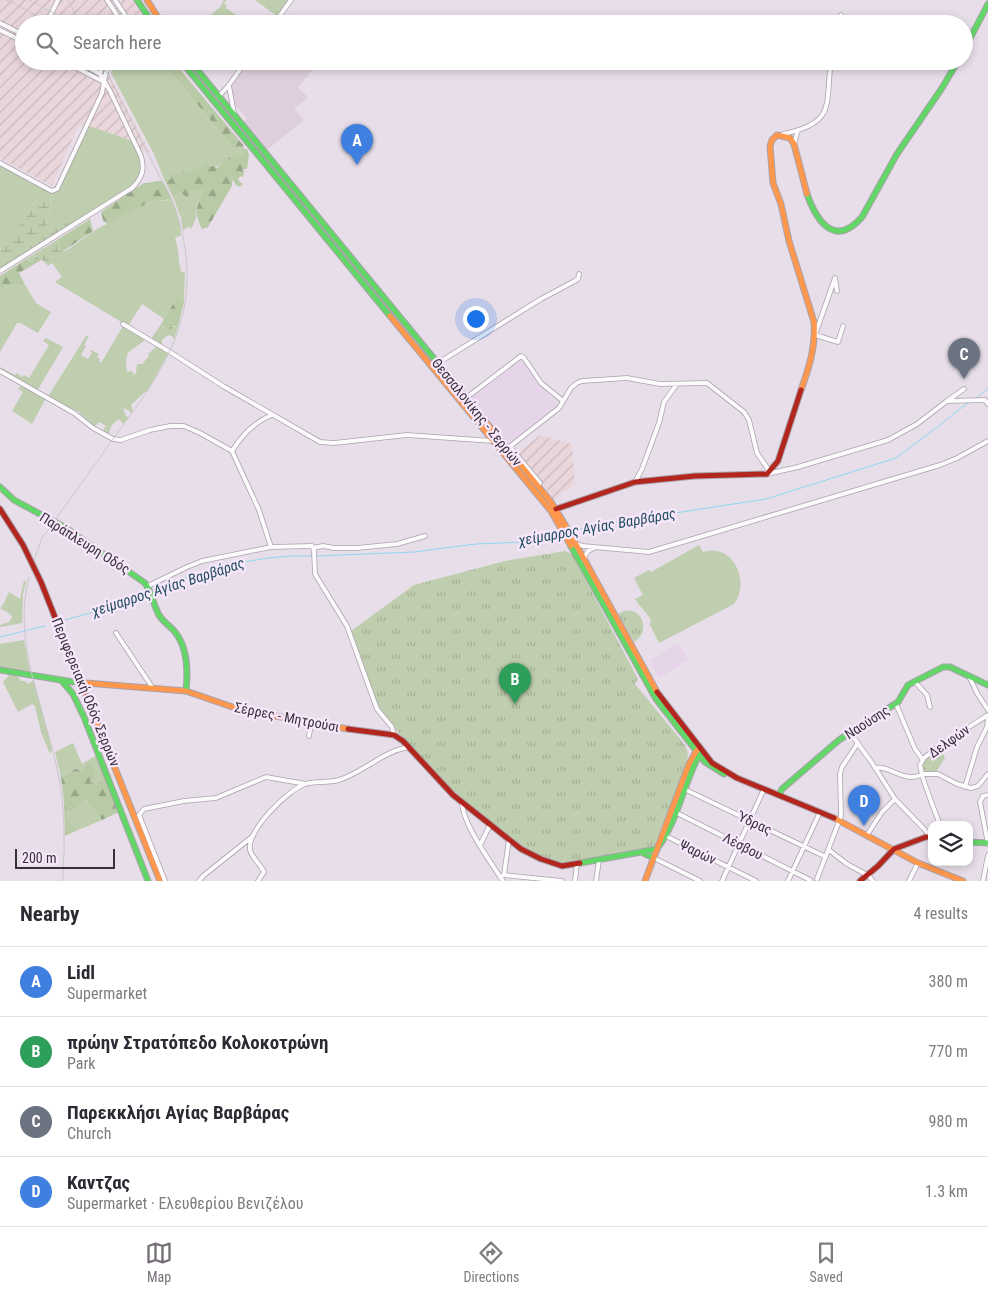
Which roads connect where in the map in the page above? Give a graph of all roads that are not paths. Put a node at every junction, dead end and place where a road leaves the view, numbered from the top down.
1 (58, 0) edge
2 (107, 0) edge
3 (115, 0) edge
4 (137, 0) edge
5 (148, 0) edge
6 (291, 0) edge
7 (988, 4) edge
8 (50, 15) edge
9 (117, 15) edge
10 (124, 15) edge
11 (147, 15) edge
12 (157, 15) edge
13 (280, 15) edge
14 (0, 23) edge
15 (0, 30) edge
16 (15, 30) edge
17 (973, 33) edge
18 (15, 38) edge
19 (80, 70) edge
20 (93, 70) edge
21 (101, 70) edge
22 (107, 70) edge
23 (188, 70) edge
24 (197, 70) edge
25 (239, 70) edge
26 (831, 70) edge
27 (953, 70) edge
28 (100, 74) junction
29 (104, 82) junction
30 (230, 83) junction
31 (218, 96) junction
32 (237, 119) junction
33 (798, 130) junction
34 (782, 135) junction
35 (794, 144) junction
36 (0, 163) edge
37 (0, 271) edge
38 (579, 274) dead end
39 (836, 291) dead end
40 (123, 324) dead end
41 (843, 326) dead end
42 (815, 335) junction
43 (438, 363) junction
44 (0, 371) edge
45 (677, 384) junction
46 (964, 389) dead end
47 (466, 398) junction
48 (563, 401) junction
49 (947, 401) junction
50 (988, 404) edge
51 (272, 415) junction
52 (494, 441) junction
53 (988, 441) edge
54 (507, 449) junction
55 (232, 451) junction
56 (767, 474) junction
57 (635, 482) junction
58 (536, 485) junction
59 (0, 487) edge
60 (0, 509) edge
61 (556, 509) junction
62 (559, 520) junction
63 (425, 536) dead end
64 (572, 542) junction
65 (270, 547) junction
66 (599, 548) junction
67 (314, 549) junction
68 (584, 559) junction
69 (149, 587) junction
70 (116, 633) dead end
71 (0, 670) edge
72 (969, 676) junction
73 (62, 680) junction
74 (73, 682) dead end
75 (86, 682) dead end
76 (915, 682) junction
77 (988, 685) edge
78 (152, 688) junction
79 (186, 692) junction
80 (896, 704) junction
81 (923, 704) dead end
82 (988, 710) edge
83 (988, 716) edge
84 (311, 723) junction
85 (850, 734) junction
86 (394, 735) junction
87 (309, 736) dead end
88 (687, 740) junction
89 (858, 743) junction
90 (408, 747) junction
91 (699, 751) junction
92 (690, 760) junction
93 (922, 760) junction
94 (710, 766) junction
95 (692, 768) junction
96 (875, 768) junction
97 (988, 774) edge
98 (922, 775) junction
99 (737, 778) junction
100 (306, 784) junction
101 (965, 787) junction
102 (764, 789) junction
103 (684, 790) junction
104 (779, 795) junction
105 (986, 795) edge
106 (895, 799) junction
107 (462, 802) junction
108 (472, 810) junction
109 (675, 812) junction
110 (820, 812) junction
111 (465, 817) junction
112 (839, 820) junction
113 (750, 821) junction
114 (939, 821) edge
115 (490, 824) junction
116 (928, 834) edge
117 (253, 836) junction
118 (666, 836) junction
119 (868, 836) junction
120 (928, 838) edge
121 (509, 839) junction
122 (973, 842) edge
123 (988, 843) edge
124 (739, 844) junction
125 (480, 845) junction
126 (805, 847) junction
127 (658, 848) junction
128 (829, 850) junction
129 (893, 850) junction
130 (641, 852) junction
131 (988, 855) edge
132 (826, 857) junction
133 (654, 858) junction
134 (599, 860) junction
135 (918, 863) junction
136 (577, 864) junction
137 (728, 867) junction
138 (793, 871) junction
139 (867, 875) junction
140 (502, 878) edge
141 (946, 878) edge
142 (818, 879) dead end
143 (810, 880) edge
144 (148, 881) edge
145 (160, 881) edge
146 (165, 881) edge
147 (199, 881) edge
148 (258, 881) edge
149 (562, 881) edge
150 (575, 881) edge
151 (596, 881) edge
152 (645, 881) edge
153 (700, 881) edge
154 (722, 881) edge
155 (756, 881) edge
156 (788, 881) edge
157 (860, 881) edge
158 (873, 881) edge
159 (909, 881) edge
160 (963, 881) edge
161 (984, 881) edge

1 - 8 street
2 - 9 street
3 - 10 street
4 - 11 main road
5 - 12 main road
6 - 13 street
7 - 17 main road
14 - 16 street
15 - 18 street
19 - 29 street
20 - 28 street
21 - 28 street
22 - 29 street
23 - 52 main road, Θεσσαλονίκης - Σερρών
24 - 31 main road, Θεσσαλονίκης - Σερρών
25 - 30 street
26 - 33 street
27 - 35 main road
28 - 29 street
29 - 36 street
29 - 37 street
30 - 31 street
30 - 32 street
31 - 32 main road, Θεσσαλονίκης - Σερρών
32 - 43 main road, Θεσσαλονίκης - Σερρών
33 - 34 street
33 - 35 street
34 - 35 main road
34 - 42 main road
38 - 43 street
39 - 42 street
40 - 51 street
41 - 42 street
42 - 56 main road
43 - 47 main road, Θεσσαλονίκης - Σερρών
44 - 55 street
45 - 48 street
45 - 56 street
45 - 57 street
46 - 49 street
47 - 48 street
47 - 54 main road, Θεσσαλονίκης - Σερρών
48 - 54 street
49 - 50 street
49 - 56 street
51 - 52 street
51 - 55 street
52 - 54 main road, Θεσσαλονίκης - Σερρών
53 - 66 street
54 - 58 main road, Θεσσαλονίκης - Σερρών
55 - 65 street
56 - 57 main road
57 - 61 main road
58 - 61 main road, Θεσσαλονίκης - Σερρών
58 - 62 main road, Θεσσαλονίκης - Σερρών
59 - 69 main road, Παράπλευρη Οδός
60 - 145 main road, Περιφερειακή Οδός Σερρών
61 - 62 main road, Θεσσαλονίκης - Σερρών
62 - 64 main road, Θεσσαλονίκης - Σερρών
63 - 67 street
64 - 66 street
64 - 68 main road, Θεσσαλονίκης - Σερρών
64 - 88 main road, Θεσσαλονίκης - Σερρών
65 - 67 street
65 - 69 street
66 - 68 street
67 - 86 street
68 - 91 main road, Θεσσαλονίκης - Σερρών
69 - 79 main road
70 - 78 street
71 - 73 main road
72 - 76 main road, Ναούσης
72 - 77 main road, Ναούσης
72 - 82 street
73 - 74 main road
73 - 144 main road
75 - 78 main road, Σέρρες - Μητρούσι
76 - 80 main road, Ναούσης
76 - 81 street
78 - 79 main road, Σέρρες - Μητρούσι
79 - 84 main road, Σέρρες - Μητρούσι
80 - 85 main road, Ναούσης
80 - 93 street
83 - 93 street, Δελφών
83 - 101 street
84 - 86 main road, Σέρρες - Μητρούσι
84 - 87 street
85 - 89 street
85 - 104 main road, Ναούσης
86 - 90 main road
88 - 91 main road, Θεσσαλονίκης - Σερρών
88 - 92 main road
89 - 96 street
89 - 112 street
90 - 100 street
90 - 107 main road
91 - 92 main road
91 - 94 main road
91 - 95 main road
91 - 99 main road
92 - 127 main road
93 - 98 street, Δελφών
94 - 95 main road
94 - 99 main road
95 - 103 main road
96 - 98 street, Δελφών
96 - 106 street
97 - 101 street
98 - 101 street
98 - 114 street
99 - 102 main road
100 - 117 street
100 - 146 street
102 - 104 main road
102 - 113 street
103 - 109 main road
103 - 113 street, Ύδρας
104 - 110 main road
105 - 123 street
106 - 116 street
106 - 119 street
107 - 108 main road
107 - 111 street
108 - 111 street
108 - 115 main road
109 - 118 main road
109 - 124 street, Λέσβου
110 - 112 main road
110 - 126 street
111 - 125 street
112 - 119 main road
112 - 128 street
113 - 124 street
113 - 126 street, Ύδρας
115 - 121 main road
115 - 125 street
117 - 147 street
117 - 148 street
118 - 127 main road
118 - 137 street, Ψαρών
119 - 129 main road
120 - 129 main road
121 - 136 main road
121 - 140 street
122 - 123 main road
124 - 137 street
124 - 138 street, Λέσβου
125 - 140 street
126 - 132 street, Ύδρας
126 - 138 street
127 - 130 main road
127 - 133 main road
128 - 132 street
128 - 139 street
129 - 135 main road
129 - 139 main road
130 - 133 main road
130 - 134 main road
131 - 161 street
132 - 142 street
133 - 152 main road
133 - 153 street
134 - 136 main road
134 - 151 street
135 - 141 main road
135 - 159 street
136 - 150 street
137 - 154 street
137 - 155 street, Ψαρών
138 - 143 street, Λέσβου
138 - 156 street
139 - 157 main road
139 - 158 street
140 - 149 street
141 - 160 main road

